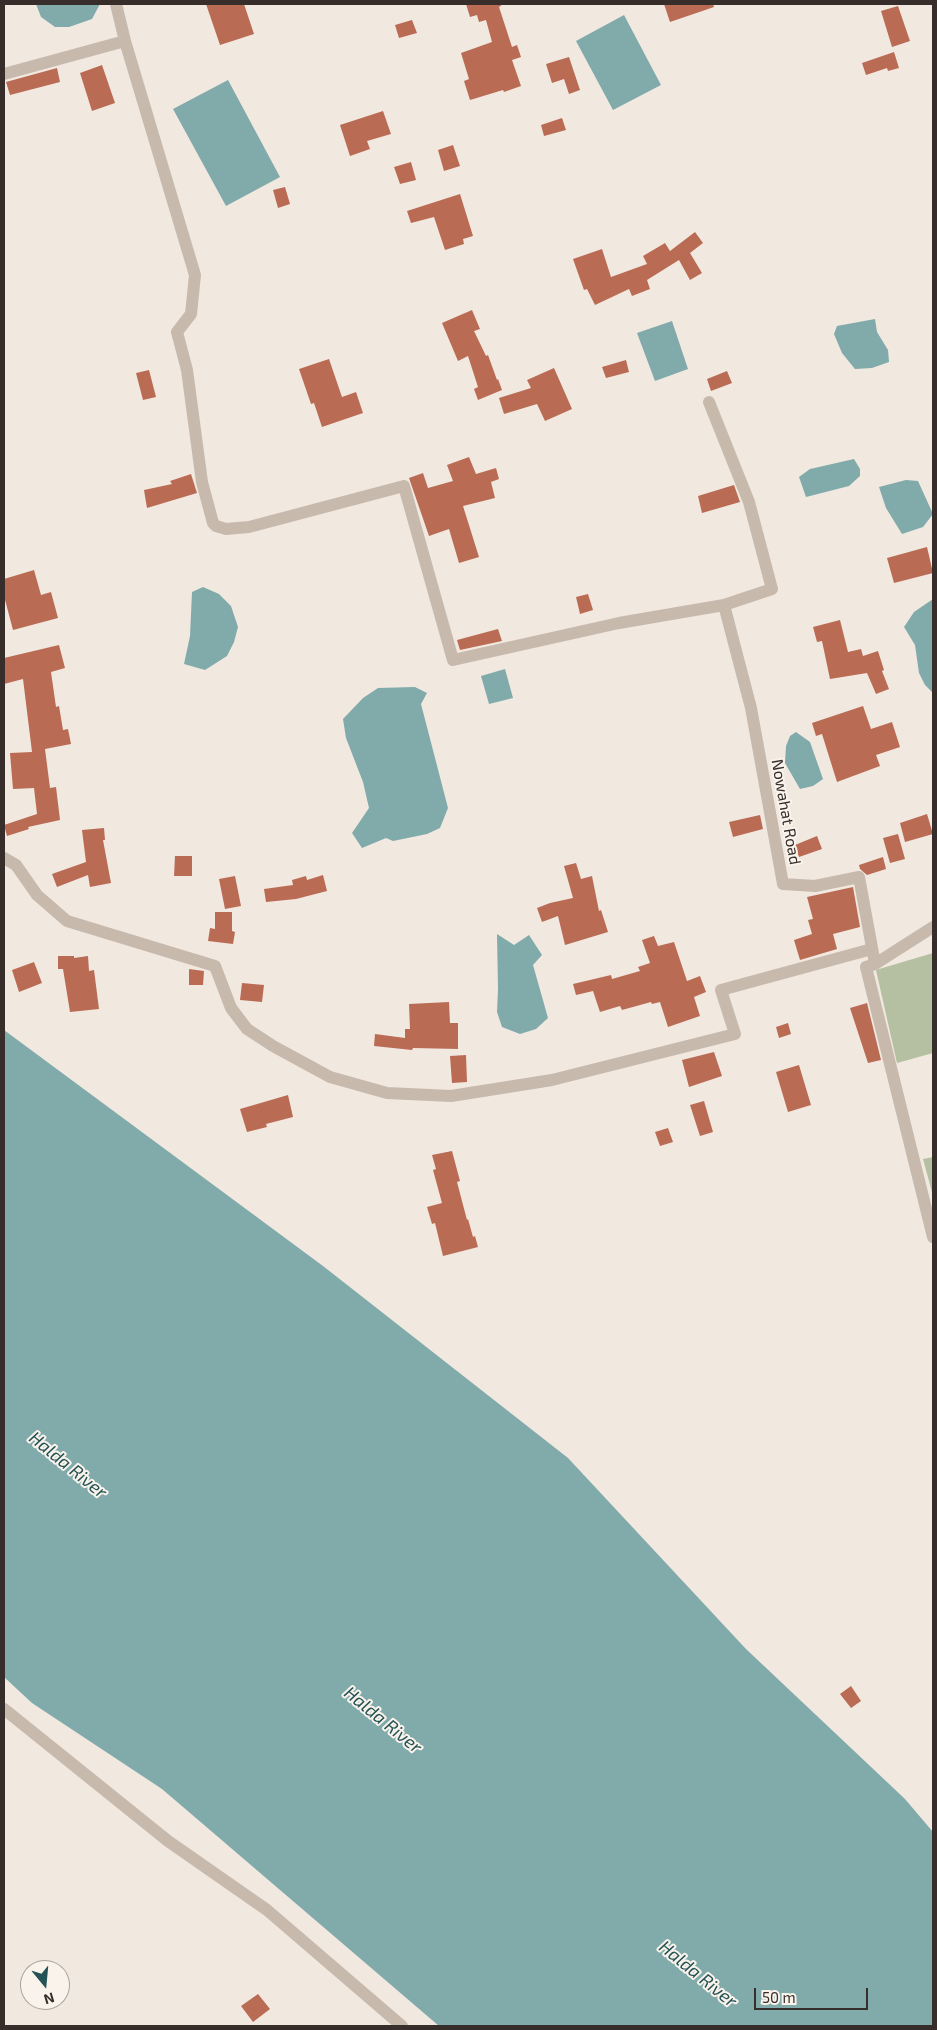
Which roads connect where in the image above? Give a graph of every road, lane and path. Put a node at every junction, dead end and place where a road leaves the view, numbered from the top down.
1 (116, 4) edge
2 (125, 41) junction
3 (4, 74) edge
4 (710, 402) dead end
5 (724, 605) junction
6 (4, 858) edge
7 (933, 927) edge
8 (872, 949) junction
9 (875, 964) junction
10 (933, 1237) edge
11 (4, 1709) edge
12 (402, 2026) edge

1 - 2 street
2 - 3 street
2 - 5 street
4 - 5 street
5 - 8 street, Nowahat Road
6 - 8 street
7 - 9 street
8 - 9 street, Nowahat Road
9 - 10 street, Nowahat Road
11 - 12 street

